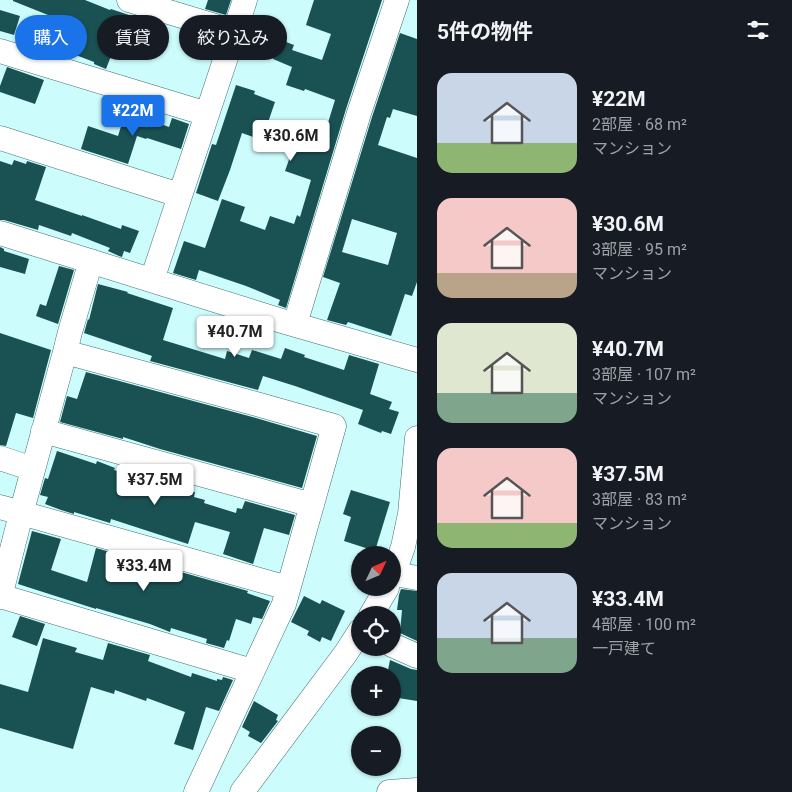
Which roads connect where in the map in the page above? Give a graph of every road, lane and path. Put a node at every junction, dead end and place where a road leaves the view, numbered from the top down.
1 (129, 0) edge
2 (245, 0) edge
3 (397, 0) edge
4 (179, 15) edge
5 (240, 15) edge
6 (0, 50) edge
7 (225, 60) edge
8 (207, 114) junction
9 (0, 138) edge
10 (179, 195) junction
11 (0, 233) edge
12 (91, 261) junction
13 (152, 280) junction
14 (295, 324) junction
15 (65, 352) junction
16 (417, 360) edge
17 (43, 431) junction
18 (417, 438) edge
19 (0, 458) edge
20 (33, 469) junction
21 (312, 505) junction
22 (10, 511) edge
23 (401, 560) edge
24 (288, 588) junction
25 (0, 596) edge
26 (351, 645) edge
27 (401, 649) edge
28 (417, 656) edge
29 (252, 671) junction
30 (417, 790) edge
31 (196, 792) edge
32 (242, 792) edge
33 (389, 792) edge

1 - 4 street
2 - 5 street
3 - 14 street
6 - 8 street
7 - 8 street
8 - 10 street
9 - 10 street
10 - 13 street
11 - 12 street
12 - 13 street
12 - 15 street
13 - 14 street
14 - 16 street
15 - 17 street
15 - 21 street
17 - 20 street
17 - 21 street
18 - 23 street
19 - 20 street
20 - 22 street
21 - 24 street
22 - 24 street
22 - 25 street
24 - 29 street
25 - 29 street
26 - 32 street
27 - 28 street
29 - 31 street
30 - 33 street

